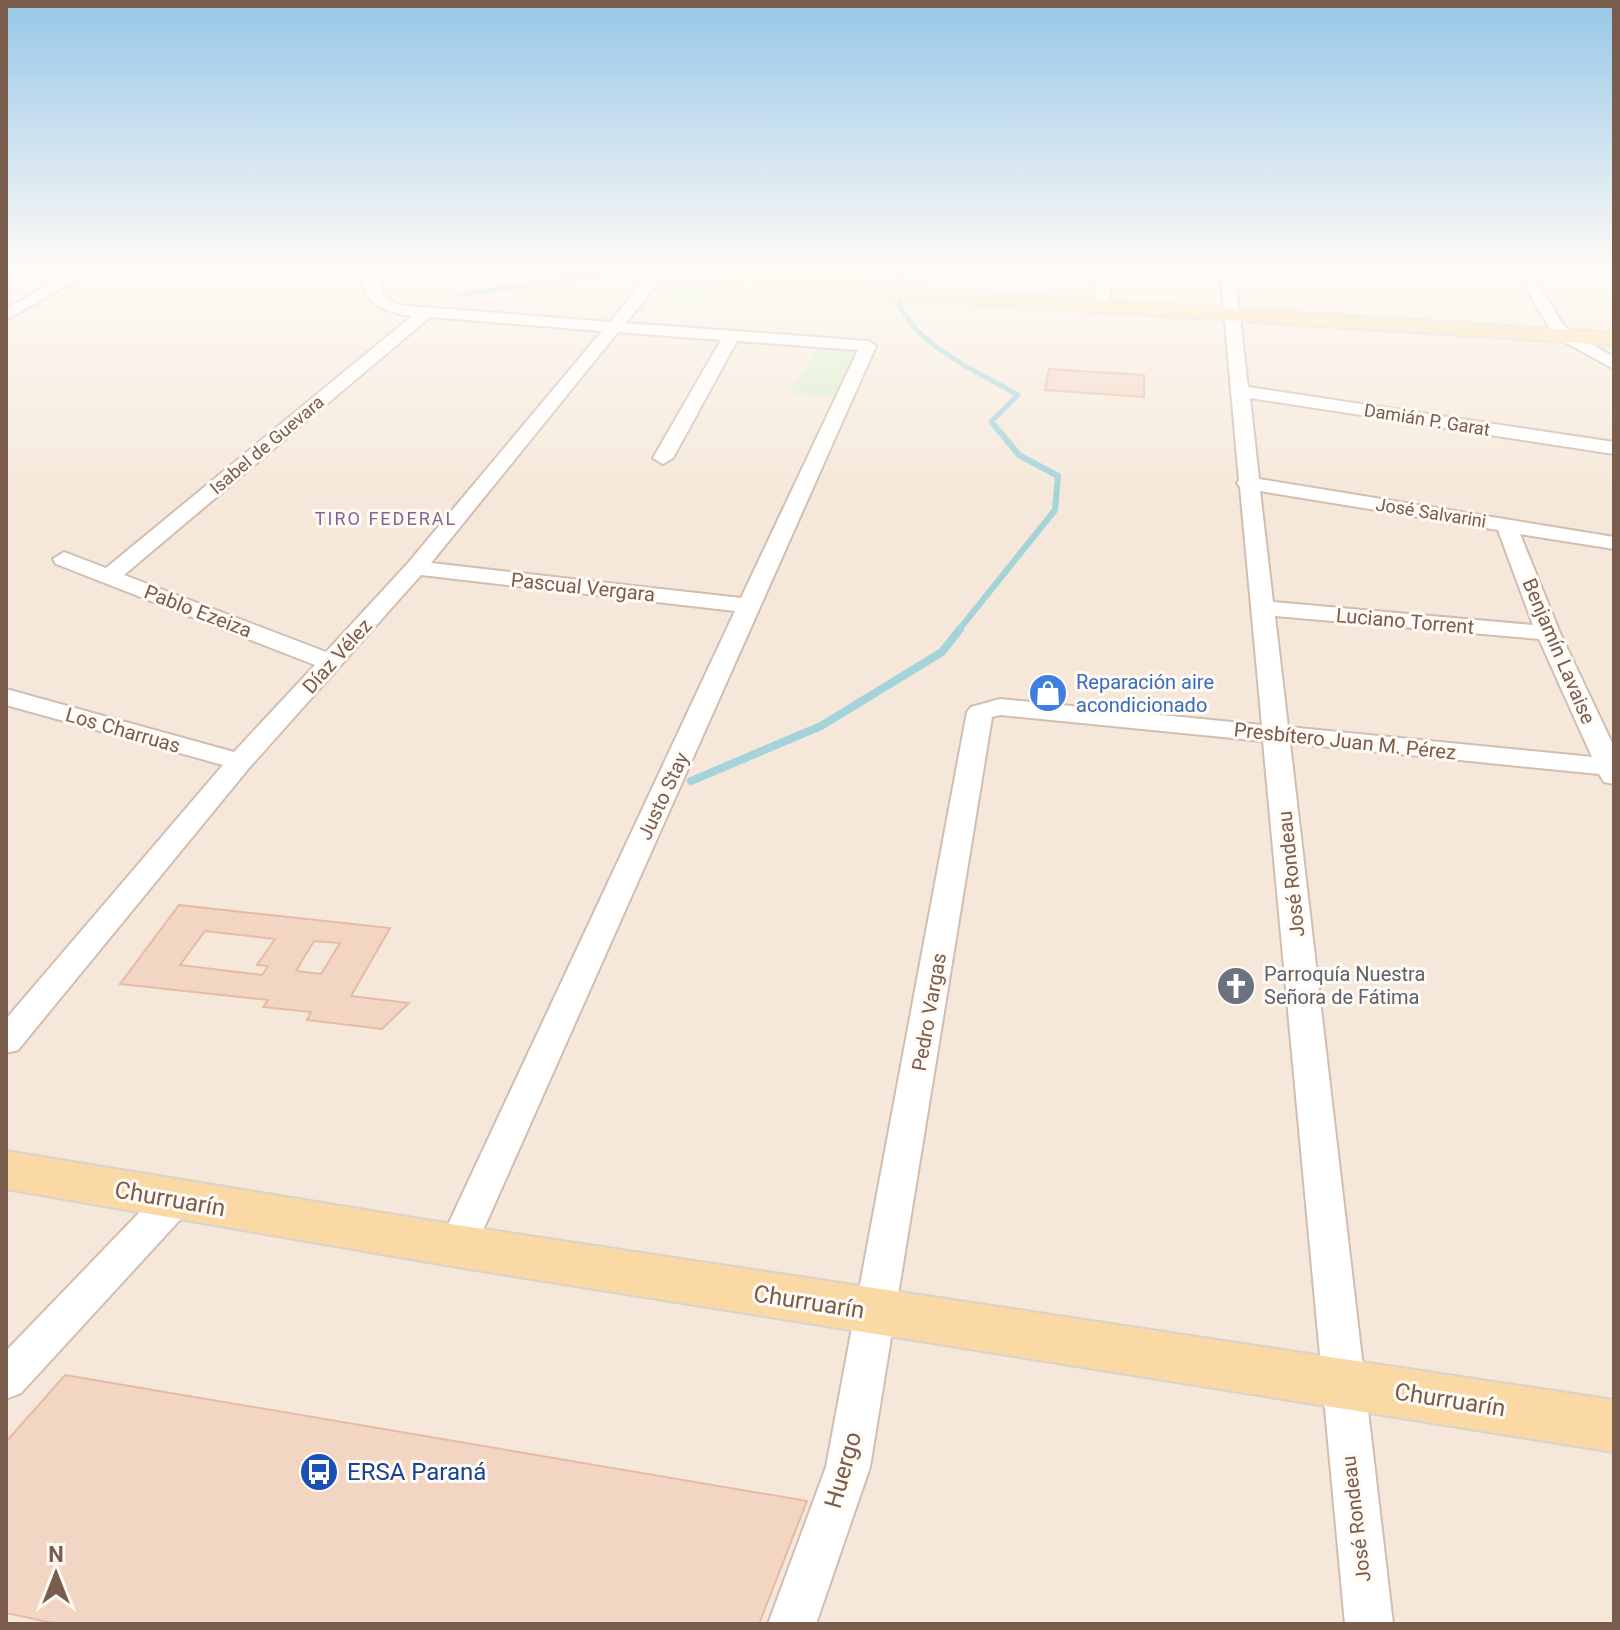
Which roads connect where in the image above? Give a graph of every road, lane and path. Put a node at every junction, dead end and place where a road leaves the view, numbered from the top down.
1 (389, 343) edge
2 (601, 343) edge
3 (727, 343) edge
4 (832, 343) edge
5 (1236, 343) edge
6 (1578, 343) edge
7 (1614, 364) edge
8 (1240, 391) junction
9 (1614, 448) edge
10 (663, 458) dead end
11 (1247, 483) junction
12 (1506, 525) junction
13 (1614, 543) edge
14 (64, 559) dead end
15 (416, 568) junction
16 (109, 576) junction
17 (750, 606) junction
18 (1261, 608) junction
19 (1548, 633) junction
20 (332, 663) junction
21 (6, 697) edge
22 (980, 712) joint
23 (1277, 734) junction
24 (240, 762) junction
25 (1613, 770) edge
26 (6, 1041) edge
27 (6, 1170) edge
28 (175, 1200) junction
29 (457, 1246) junction
30 (877, 1312) junction
31 (6, 1380) edge
32 (1341, 1383) junction
33 (1614, 1426) edge
34 (792, 1624) edge
35 (1369, 1624) edge

1 - 16 street, Isabel de Guevara
2 - 15 street, Díaz Vélez
3 - 10 street
4 - 17 street, Justo Stay
5 - 8 street, José Rondeau
6 - 7 street
8 - 9 street, Damián P. Garat
8 - 11 street, José Rondeau
11 - 12 street, José Salvarini
11 - 18 street, José Rondeau
12 - 13 street, José Salvarini
12 - 19 street, Benjamín Lavaise
14 - 16 street, Pablo Ezeiza
15 - 17 street, Pascual Vergara
15 - 20 street, Díaz Vélez
16 - 20 street, Pablo Ezeiza
17 - 29 street, Justo Stay
18 - 19 street, Luciano Torrent
18 - 23 street, José Rondeau
19 - 25 street, Benjamín Lavaise
20 - 24 street, Díaz Vélez
21 - 24 street, Los Charruas
22 - 23 street, Presbítero Juan M. Pérez
22 - 30 street, Pedro Vargas
23 - 25 street, Presbítero Juan M. Pérez
23 - 32 street, José Rondeau
24 - 26 street, Díaz Vélez
27 - 28 main road, Churruarín
28 - 29 main road, Churruarín
28 - 31 street
29 - 30 main road, Churruarín
30 - 32 main road, Churruarín
30 - 34 street, Huergo
32 - 33 main road, Churruarín
32 - 35 street, José Rondeau

